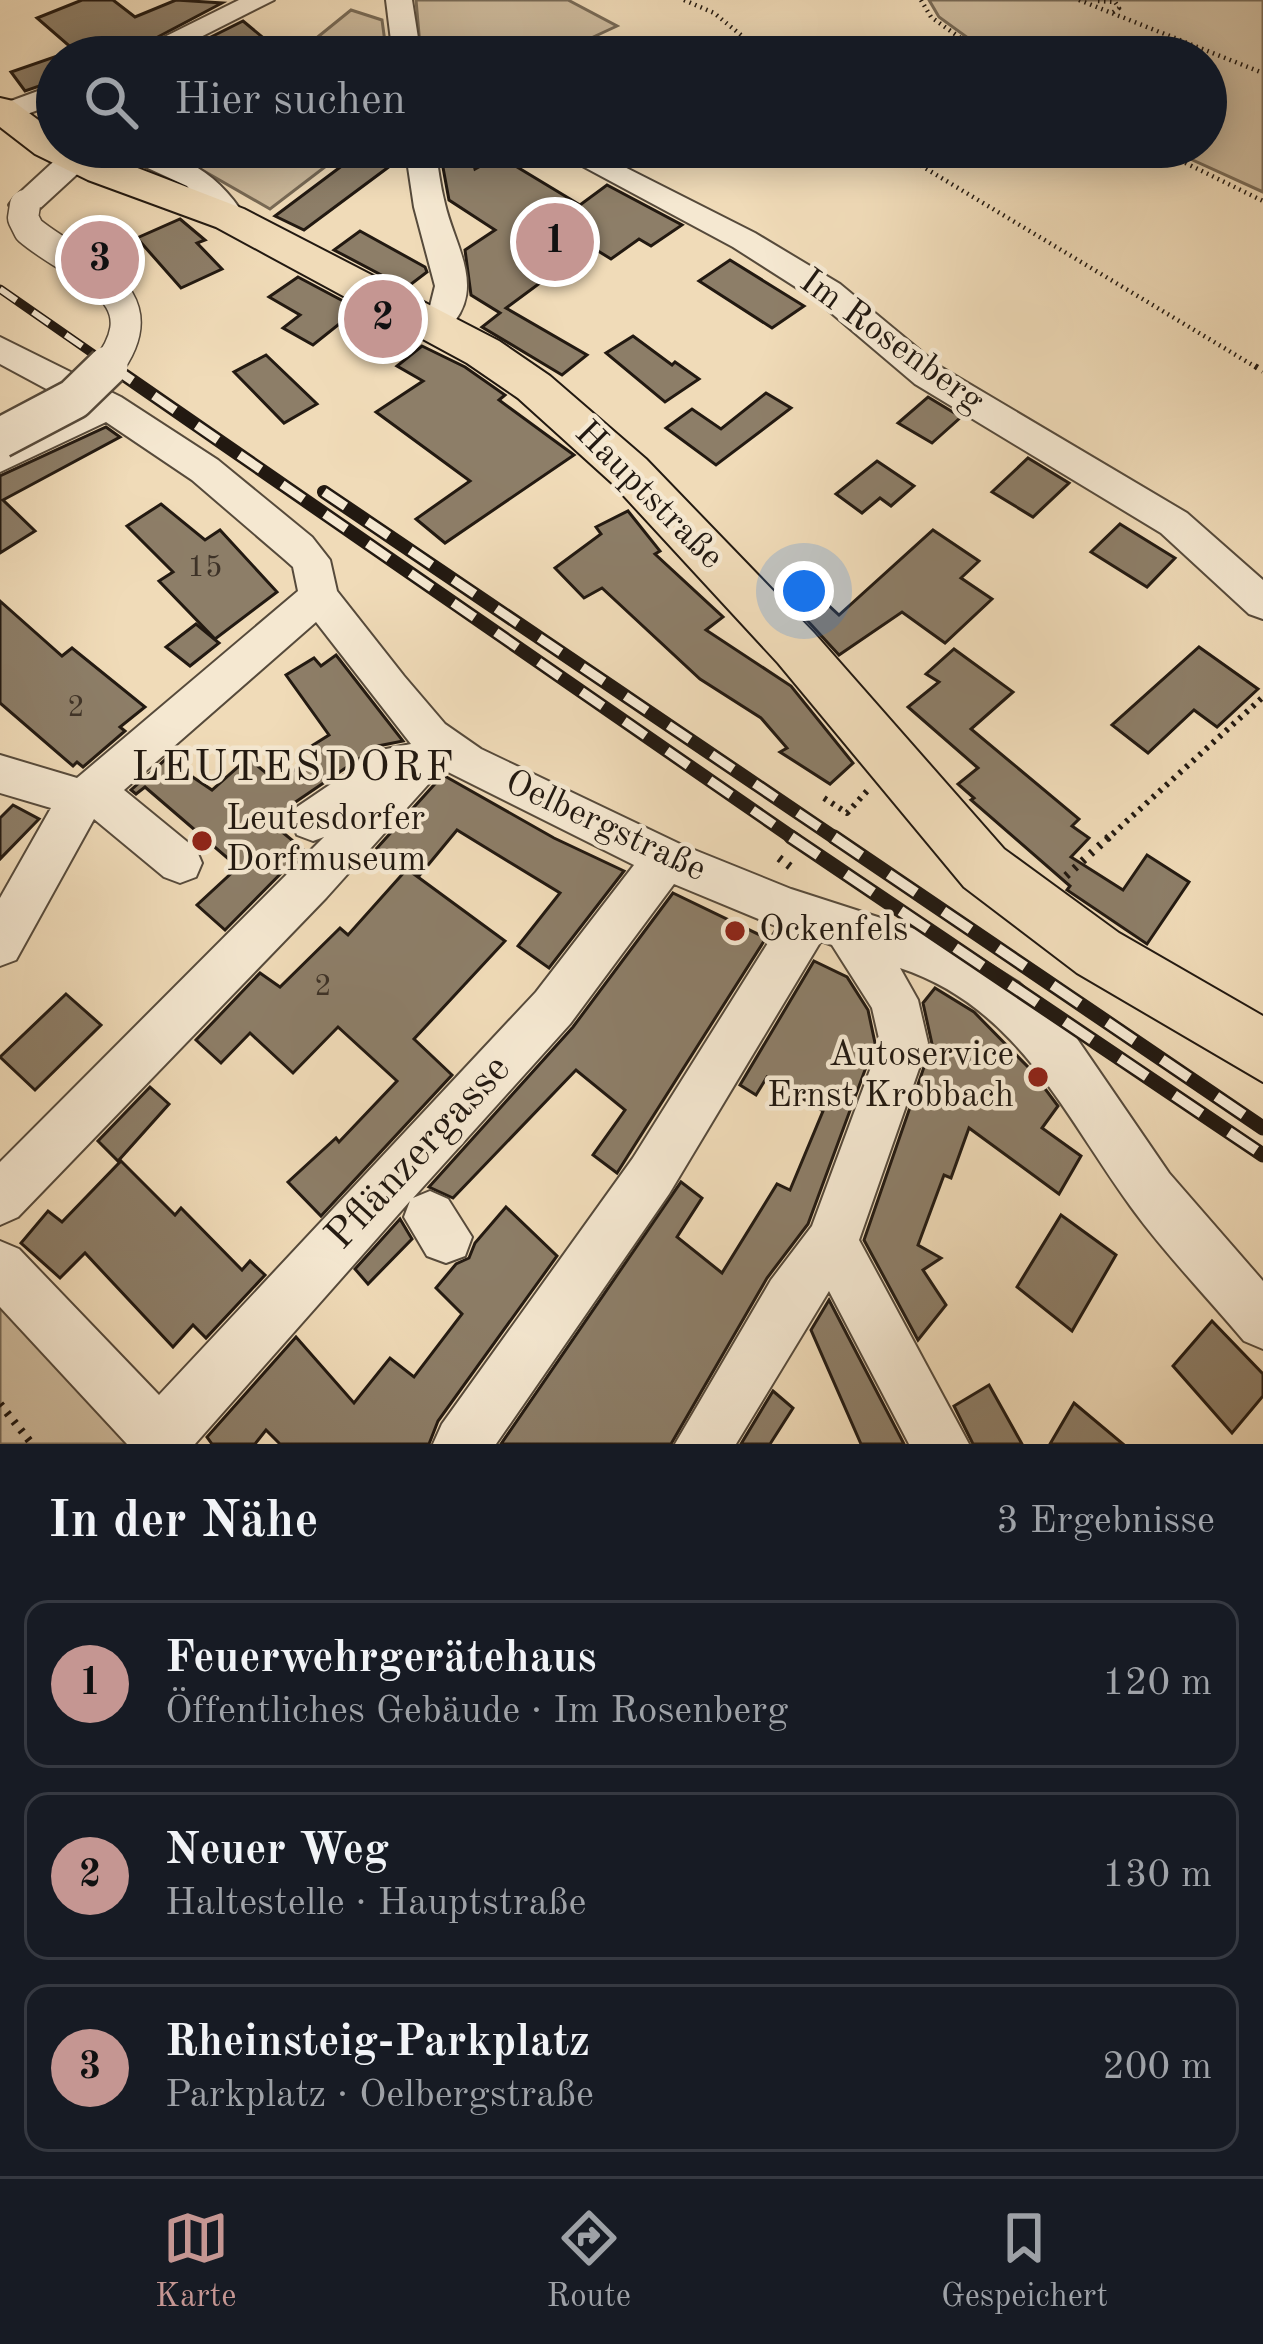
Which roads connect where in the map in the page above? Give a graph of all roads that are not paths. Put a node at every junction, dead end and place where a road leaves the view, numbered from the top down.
1 (261, 0) edge
2 (399, 0) edge
3 (183, 36) edge
4 (404, 36) edge
5 (1, 113) edge
6 (36, 115) edge
7 (36, 115) edge
8 (40, 168) edge
9 (146, 168) edge
10 (178, 168) edge
11 (424, 168) edge
12 (603, 168) edge
13 (230, 218) junction
14 (433, 324) junction
15 (0, 350) edge
16 (108, 406) junction
17 (0, 438) edge
18 (0, 459) edge
19 (319, 596) junction
20 (1263, 603) edge
21 (429, 748) junction
22 (0, 774) edge
23 (83, 800) junction
24 (313, 821) dead end
25 (666, 859) junction
26 (180, 863) dead end
27 (829, 924) junction
28 (0, 944) edge
29 (1263, 1052) edge
30 (0, 1198) edge
31 (832, 1243) junction
32 (0, 1268) edge
33 (1263, 1322) edge
34 (163, 1440) edge
35 (461, 1444) edge
36 (704, 1444) edge
37 (940, 1444) edge

1 - 3 street
2 - 4 street
5 - 6 main road, Hauptstraße
5 - 7 street
8 - 17 street, bridge
9 - 13 main road, Hauptstraße
10 - 13 street
11 - 14 street
12 - 20 street, Im Rosenberg
13 - 14 main road, Hauptstraße
14 - 29 main road, Hauptstraße
15 - 16 street, Oelbergstraße
16 - 18 street
16 - 19 street, Oelbergstraße
19 - 21 street, Oelbergstraße
19 - 23 street
21 - 24 street
21 - 25 street, Oelbergstraße
21 - 30 street
22 - 23 street
23 - 26 street
23 - 28 street
25 - 27 street, Oelbergstraße
25 - 34 street, Pflänzergasse
27 - 31 street
27 - 33 street, Oelbergstraße
27 - 35 street
31 - 36 street
31 - 37 street
32 - 34 street

